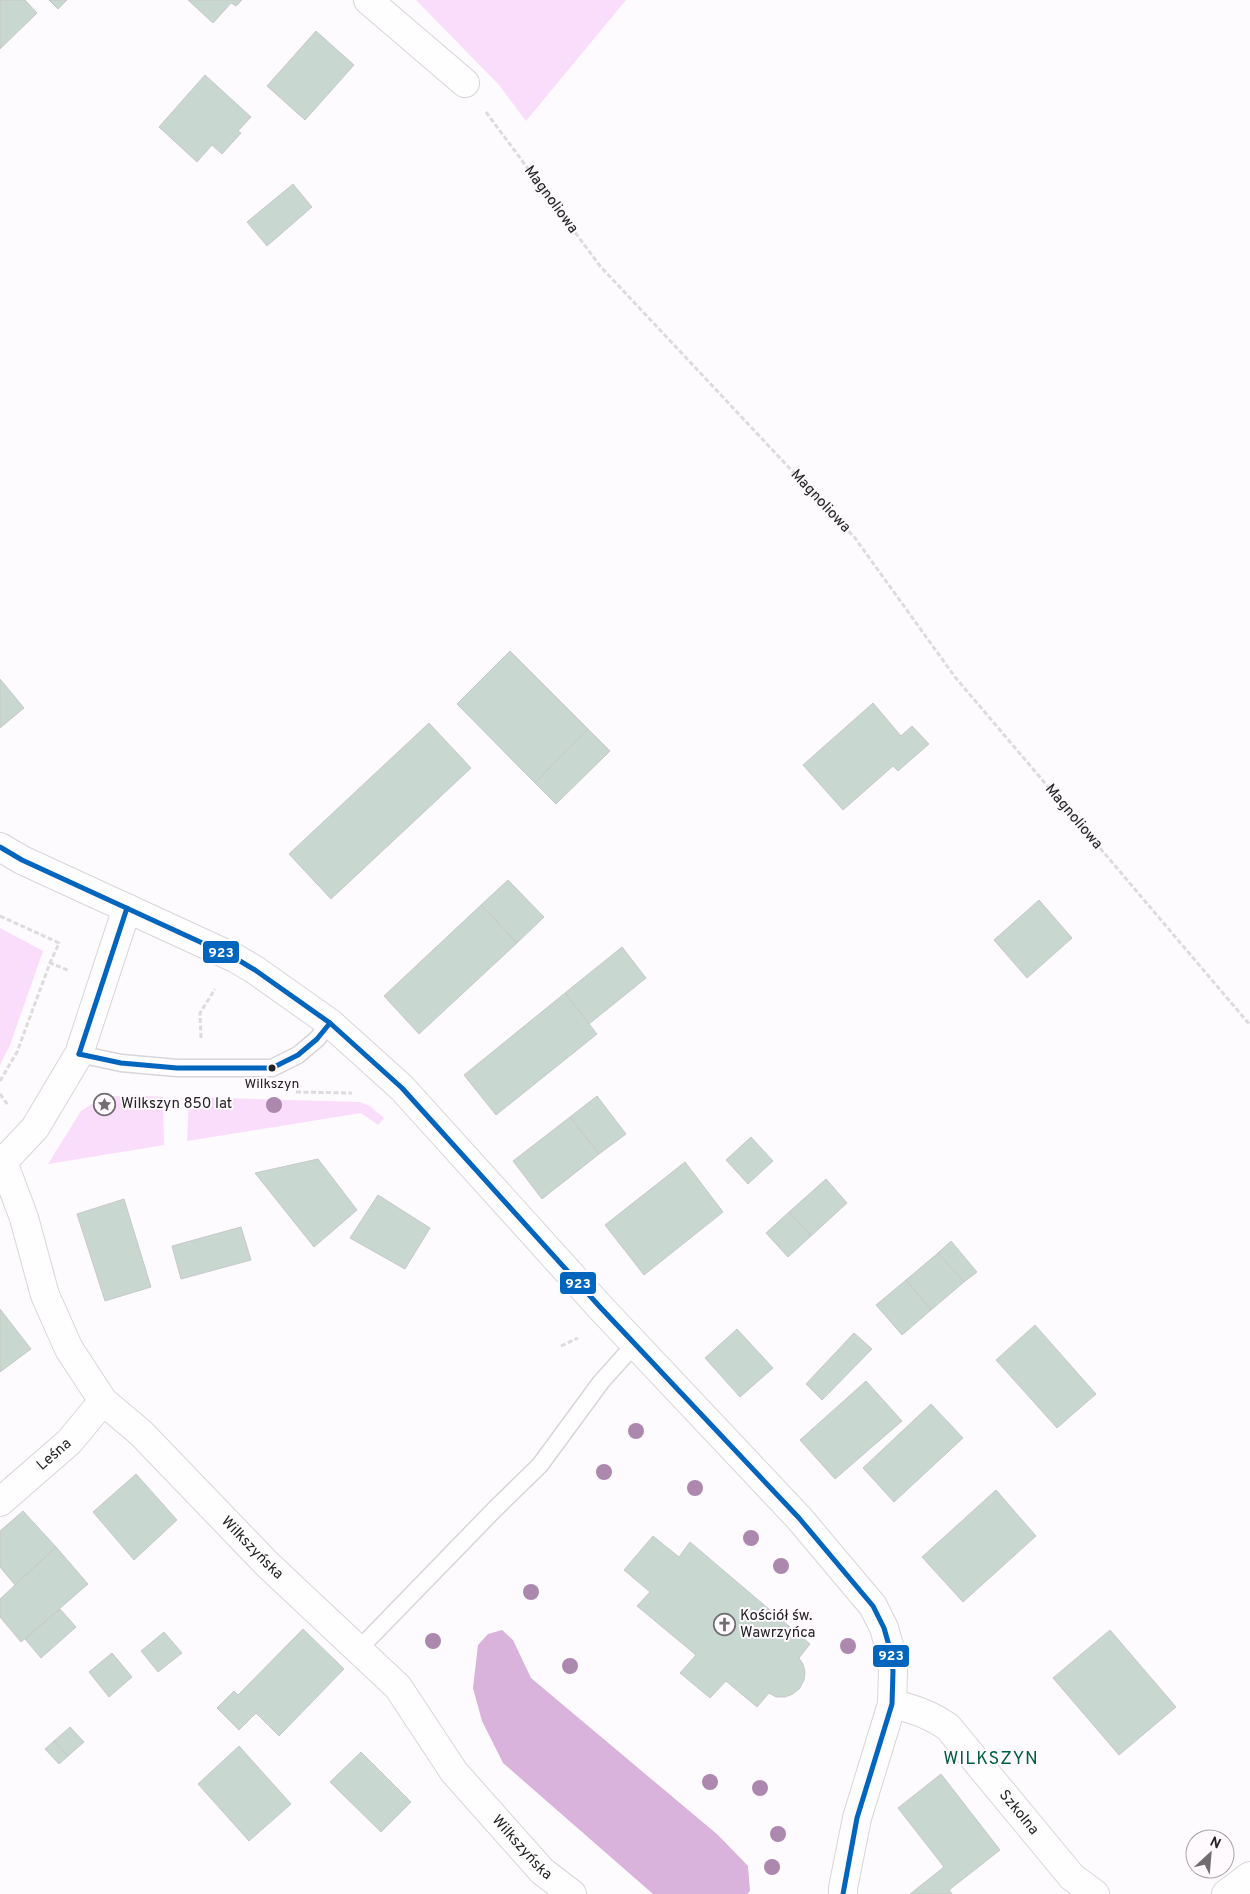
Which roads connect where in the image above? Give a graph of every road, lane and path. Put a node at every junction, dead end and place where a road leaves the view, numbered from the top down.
1 (368, 0) edge
2 (465, 83) joint
3 (0, 846) edge
4 (127, 908) junction
5 (0, 916) edge
6 (235, 958) junction
7 (50, 963) junction
8 (103, 982) junction
9 (330, 1023) junction
10 (1250, 1025) edge
11 (193, 1038) dead end
12 (201, 1039) junction
13 (209, 1039) dead end
14 (79, 1054) junction
15 (0, 1080) edge
16 (292, 1092) dead end
17 (358, 1095) dead end
18 (1, 1161) edge
19 (635, 1344) junction
20 (561, 1346) dead end
21 (616, 1364) junction
22 (103, 1401) junction
23 (0, 1502) edge
24 (359, 1649) junction
25 (892, 1704) junction
26 (1250, 1876) edge
27 (572, 1894) edge
28 (843, 1894) edge
29 (1095, 1894) edge
30 (1226, 1894) edge

1 - 2 street
2 - 10 path, Magnoliowa
3 - 4 street
4 - 6 street
4 - 8 street
5 - 7 path
6 - 9 street
6 - 12 path
7 - 8 path
7 - 15 path
8 - 14 street
9 - 14 lane
9 - 19 street
11 - 12 path
12 - 13 path
14 - 18 street
16 - 17 path
18 - 22 street, Wilkszyńska
19 - 21 lane
19 - 25 street
20 - 21 path
21 - 24 lane
22 - 23 street, Leśna
22 - 24 street, Wilkszyńska
24 - 27 street, Wilkszyńska
25 - 28 street
25 - 29 street, Szkolna
26 - 30 street

